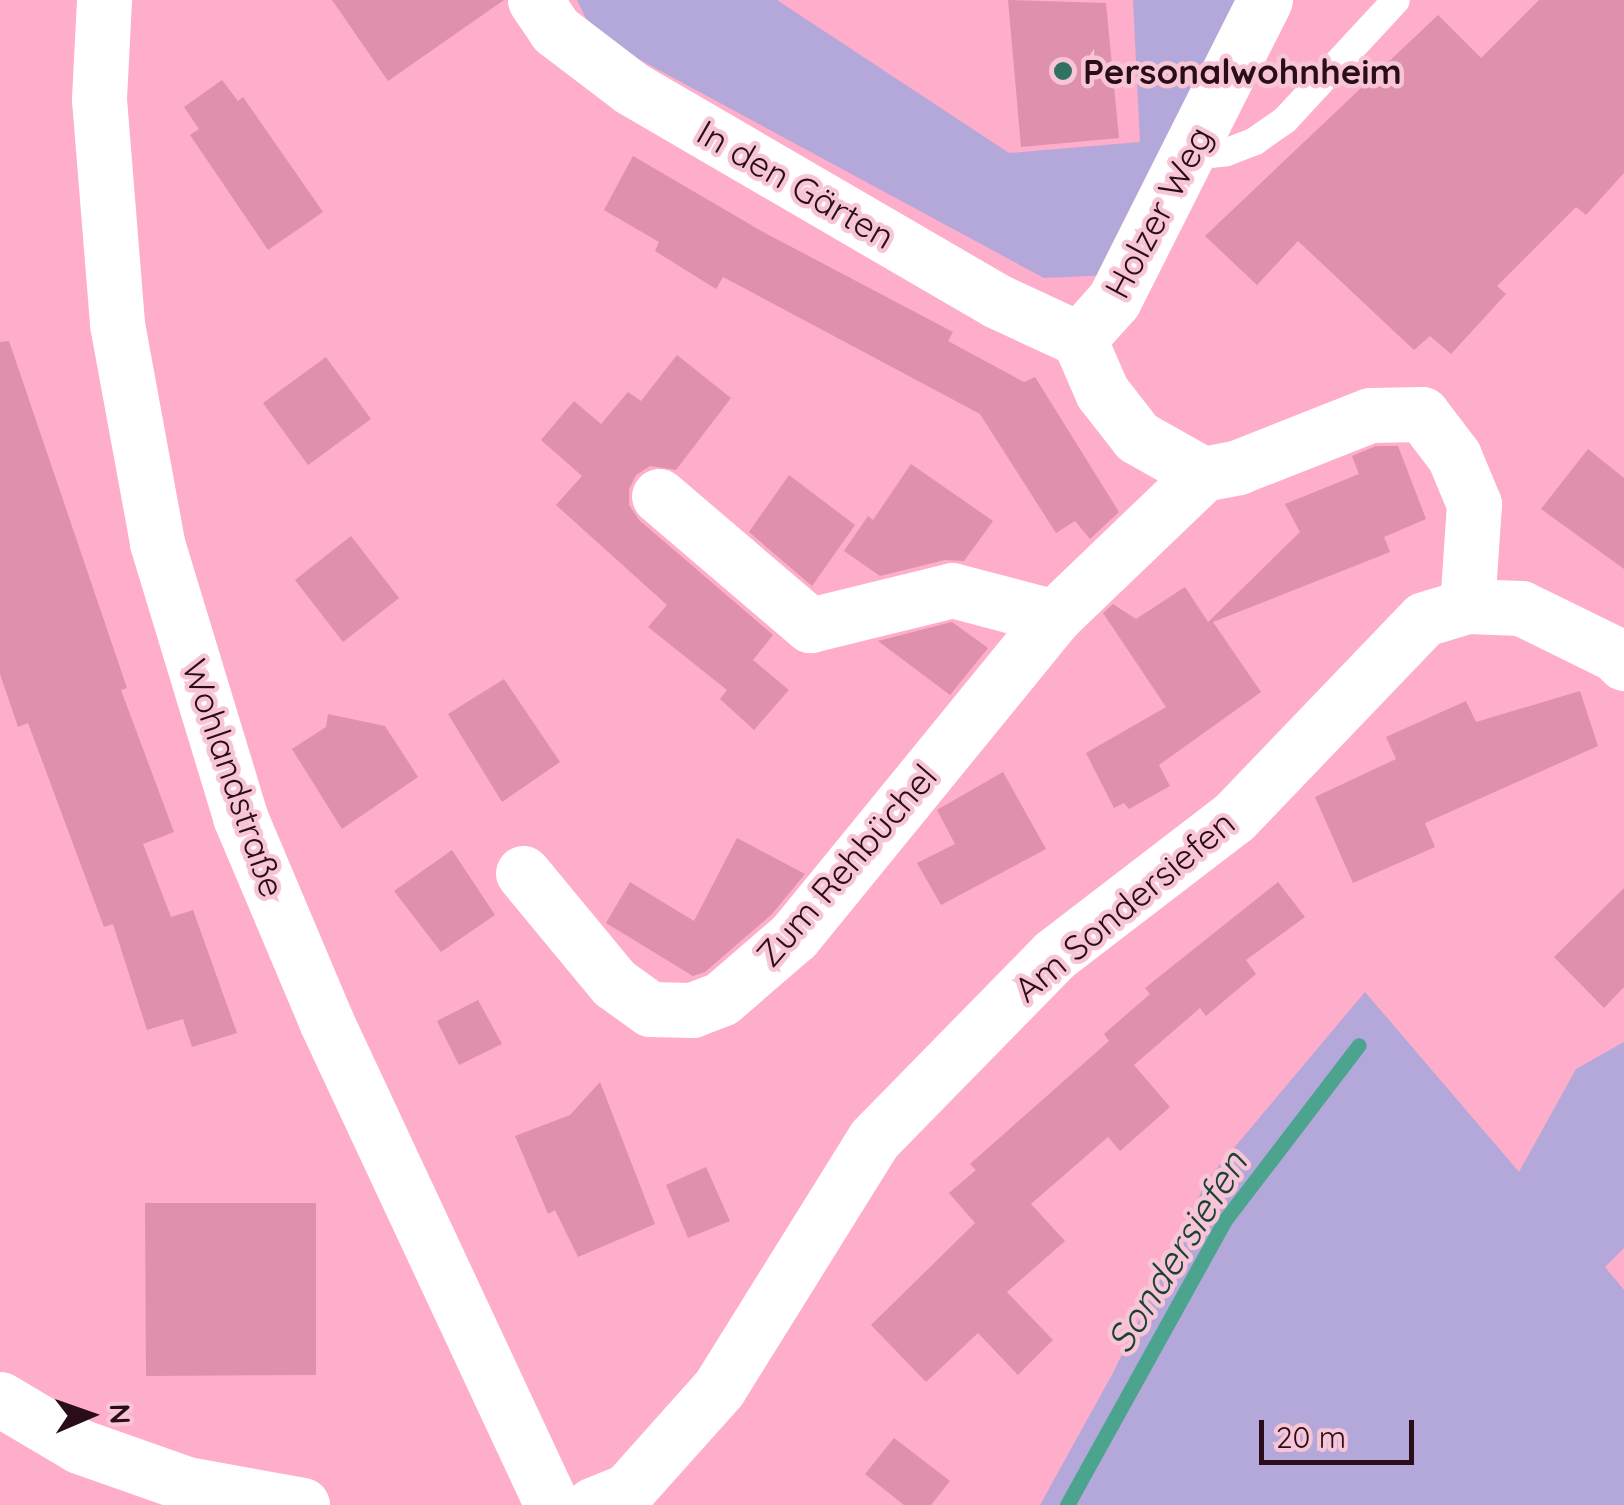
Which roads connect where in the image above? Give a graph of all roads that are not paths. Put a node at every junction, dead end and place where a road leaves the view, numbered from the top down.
1 (104, 0) edge
2 (535, 0) edge
3 (1265, 0) edge
4 (1396, 0) edge
5 (1190, 156) junction
6 (1079, 339) junction
7 (1202, 474) junction
8 (659, 496) dead end
9 (1467, 606) junction
10 (1054, 616) junction
11 (1624, 663) edge
12 (524, 873) dead end
13 (0, 1399) edge
14 (302, 1505) edge
15 (552, 1505) edge
16 (592, 1505) edge

1 - 15 street, Wohlandstraße
2 - 6 street, In den Gärten
3 - 5 street, Holzer Weg
4 - 5 lane
5 - 6 street, Holzer Weg
6 - 7 street
7 - 9 street
7 - 10 street, Zum Rehbüchel
8 - 10 street
9 - 11 street, Am Sondersiefen
9 - 16 street, Am Sondersiefen
10 - 12 street, Zum Rehbüchel
13 - 14 street

